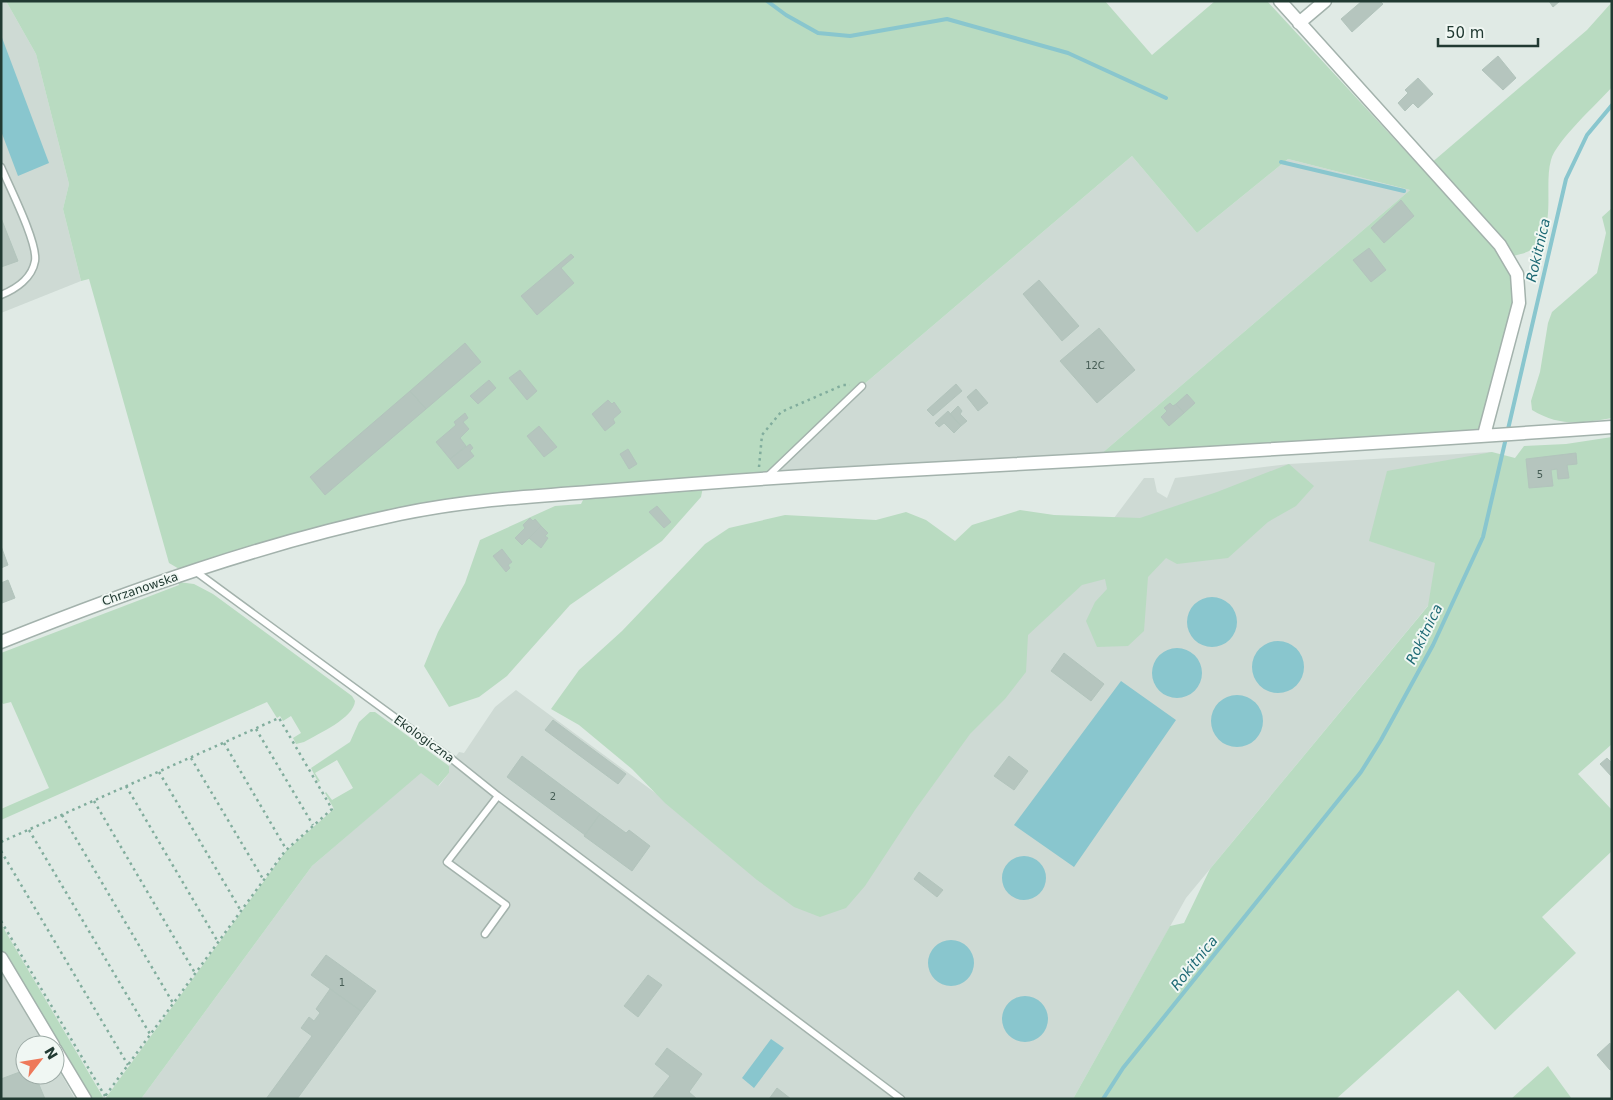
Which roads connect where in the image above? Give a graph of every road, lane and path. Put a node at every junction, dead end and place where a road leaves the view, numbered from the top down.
1 (1280, 1) edge
2 (1325, 1) edge
3 (1300, 23) junction
4 (1, 167) edge
5 (1, 295) edge
6 (862, 386) joint
7 (1612, 427) edge
8 (1484, 435) junction
9 (763, 478) junction
10 (194, 570) junction
11 (1, 642) edge
12 (256, 729) junction
13 (224, 743) junction
14 (191, 758) junction
15 (159, 772) junction
16 (126, 786) junction
17 (498, 796) junction
18 (94, 801) junction
19 (62, 815) junction
20 (313, 825) junction
21 (29, 830) junction
22 (1, 842) edge
23 (286, 849) junction
24 (1, 851) edge
25 (263, 880) junction
26 (241, 911) junction
27 (1, 921) edge
28 (486, 934) dead end
29 (218, 942) junction
30 (1, 958) edge
31 (196, 973) junction
32 (173, 1003) junction
33 (150, 1034) junction
34 (47, 1035) edge
35 (128, 1065) junction
36 (65, 1066) edge
37 (104, 1098) edge
38 (84, 1099) edge
39 (901, 1099) edge

1 - 3 street
2 - 3 street
3 - 8 street
4 - 5 lane
6 - 9 lane
6 - 9 path
7 - 8 street, Chrzanowska
8 - 9 street, Chrzanowska
9 - 10 street, Chrzanowska
10 - 11 street, Chrzanowska
10 - 17 lane, Ekologiczna
12 - 13 path
12 - 20 path
12 - 20 path
13 - 14 path
13 - 23 path
14 - 15 path
14 - 25 path
15 - 16 path
15 - 26 path
16 - 18 path
16 - 29 path
17 - 28 lane
17 - 39 lane, Ekologiczna
18 - 19 path
18 - 31 path
19 - 21 path
19 - 32 path
20 - 23 path
21 - 22 path
21 - 33 path
23 - 25 path
24 - 35 path
25 - 26 path
26 - 29 path
27 - 37 path
29 - 31 path
30 - 34 street
31 - 32 path
32 - 33 path
33 - 35 path
35 - 37 path
36 - 38 street

